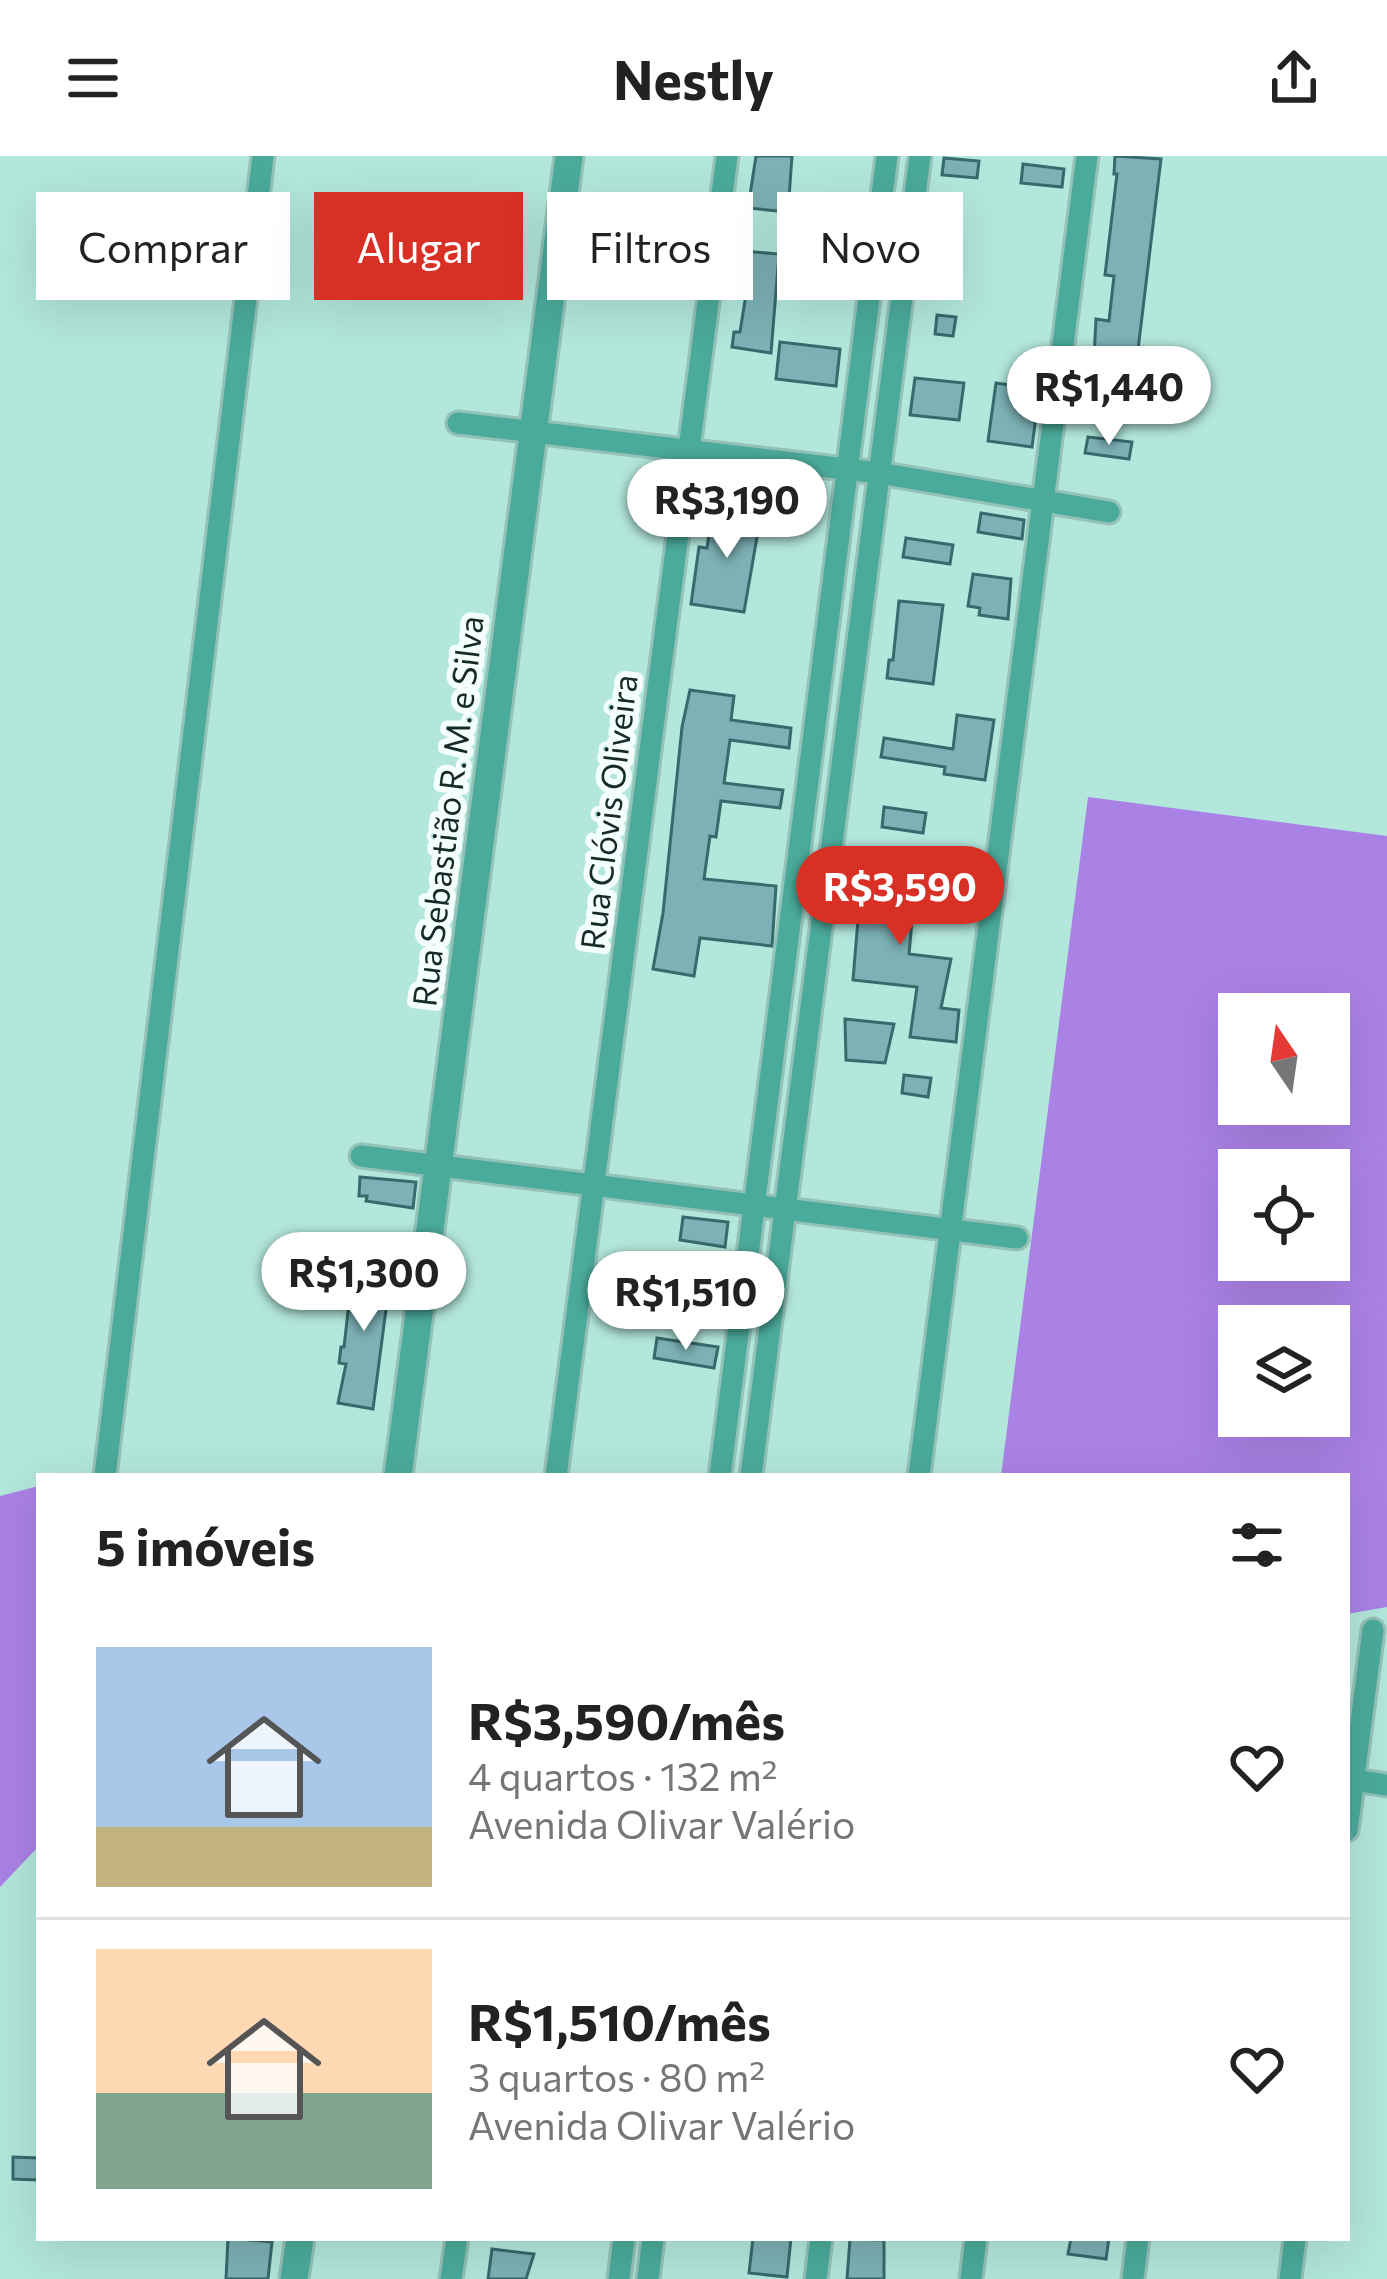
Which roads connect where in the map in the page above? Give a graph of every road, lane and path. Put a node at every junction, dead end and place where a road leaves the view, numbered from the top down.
1 (263, 156) edge
2 (568, 156) edge
3 (727, 156) edge
4 (887, 156) edge
5 (920, 156) edge
6 (1087, 156) edge
7 (458, 423) dead end
8 (533, 431) junction
9 (689, 448) junction
10 (847, 469) junction
11 (879, 472) junction
12 (1041, 502) junction
13 (1109, 512) dead end
14 (361, 1156) dead end
15 (438, 1166) junction
16 (593, 1185) junction
17 (756, 1207) junction
18 (785, 1209) junction
19 (950, 1231) junction
20 (1018, 1238) dead end
21 (105, 1473) edge
22 (398, 1473) edge
23 (556, 1473) edge
24 (720, 1473) edge
25 (751, 1473) edge
26 (919, 1473) edge
27 (1372, 1630) dead end
28 (1350, 1780) edge
29 (1387, 1785) edge
30 (300, 2241) edge
31 (457, 2241) edge
32 (624, 2241) edge
33 (653, 2241) edge
34 (821, 2241) edge
35 (976, 2241) edge
36 (1138, 2241) edge
37 (1295, 2241) edge
38 (294, 2279) edge
39 (452, 2279) edge
40 (619, 2279) edge
41 (648, 2279) edge
42 (816, 2279) edge
43 (971, 2279) edge
44 (1133, 2279) edge
45 (1290, 2279) edge

1 - 21 street
2 - 8 street, Rua Sebastião R. M. e Silva
3 - 9 street, Rua Clóvis Oliveira
4 - 10 street
5 - 11 street
6 - 12 street
7 - 8 street
8 - 9 street
8 - 15 street, Rua Sebastião R. M. e Silva
9 - 10 street
9 - 16 street, Rua Clóvis Oliveira
10 - 11 street
10 - 17 street
11 - 12 street
11 - 18 street
12 - 13 street
12 - 19 street
14 - 15 street
15 - 16 street
15 - 22 street, Rua Sebastião R. M. e Silva
16 - 17 street
16 - 23 street, Rua Clóvis Oliveira
17 - 18 street
17 - 24 street
18 - 19 street
18 - 25 street
19 - 20 street
19 - 26 street
27 - 28 street
28 - 29 street
30 - 38 street
31 - 39 street
32 - 40 street
33 - 41 street
34 - 42 street
35 - 43 street
36 - 44 street
37 - 45 street

